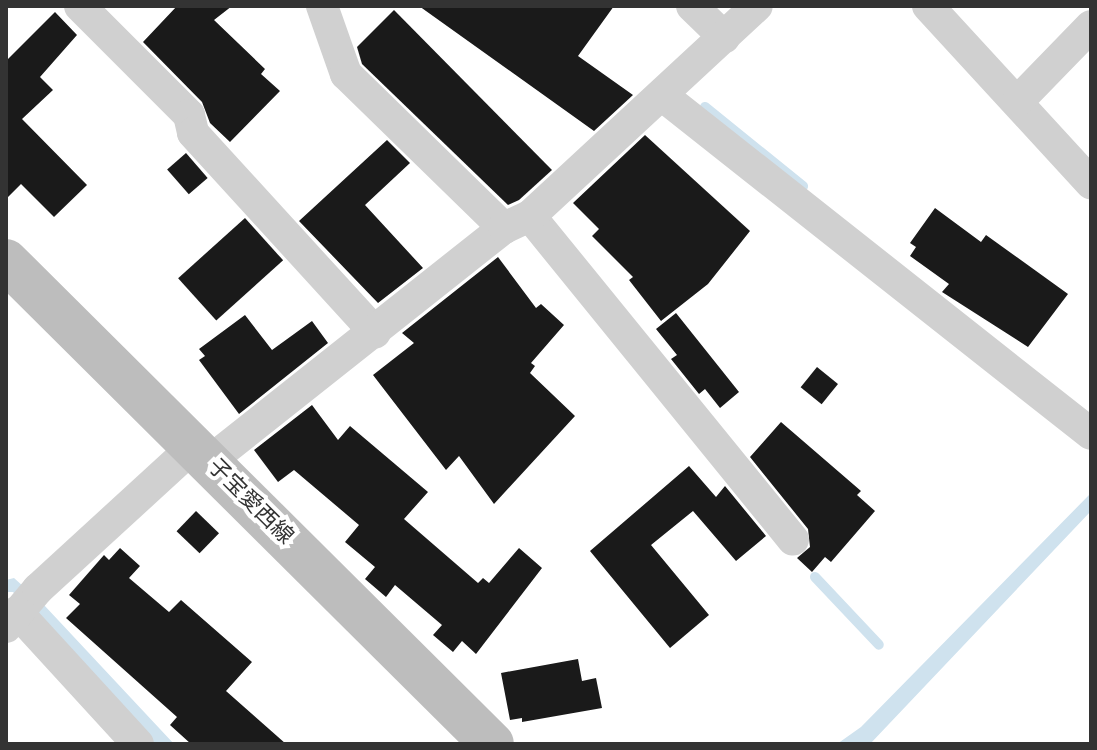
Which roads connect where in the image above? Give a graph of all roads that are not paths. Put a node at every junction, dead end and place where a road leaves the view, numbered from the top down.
1 (80, 6) edge
2 (322, 6) edge
3 (692, 6) edge
4 (757, 6) edge
5 (928, 6) edge
6 (1091, 26) edge
7 (724, 37) junction
8 (663, 96) junction
9 (1019, 100) junction
10 (1091, 183) edge
11 (517, 222) junction
12 (6, 261) edge
13 (375, 332) junction
14 (1091, 434) edge
15 (202, 453) junction
16 (793, 540) dead end
17 (20, 609) edge
18 (138, 744) edge
19 (492, 744) edge

1 - 13 street
2 - 11 street
3 - 7 street
4 - 7 street
5 - 9 street
6 - 9 street
7 - 8 street
8 - 11 street
8 - 14 street
9 - 10 street
11 - 13 street
11 - 16 street
12 - 15 main road, 子宝愛西線
13 - 15 street
15 - 17 street
15 - 19 main road, 子宝愛西線
17 - 18 street

